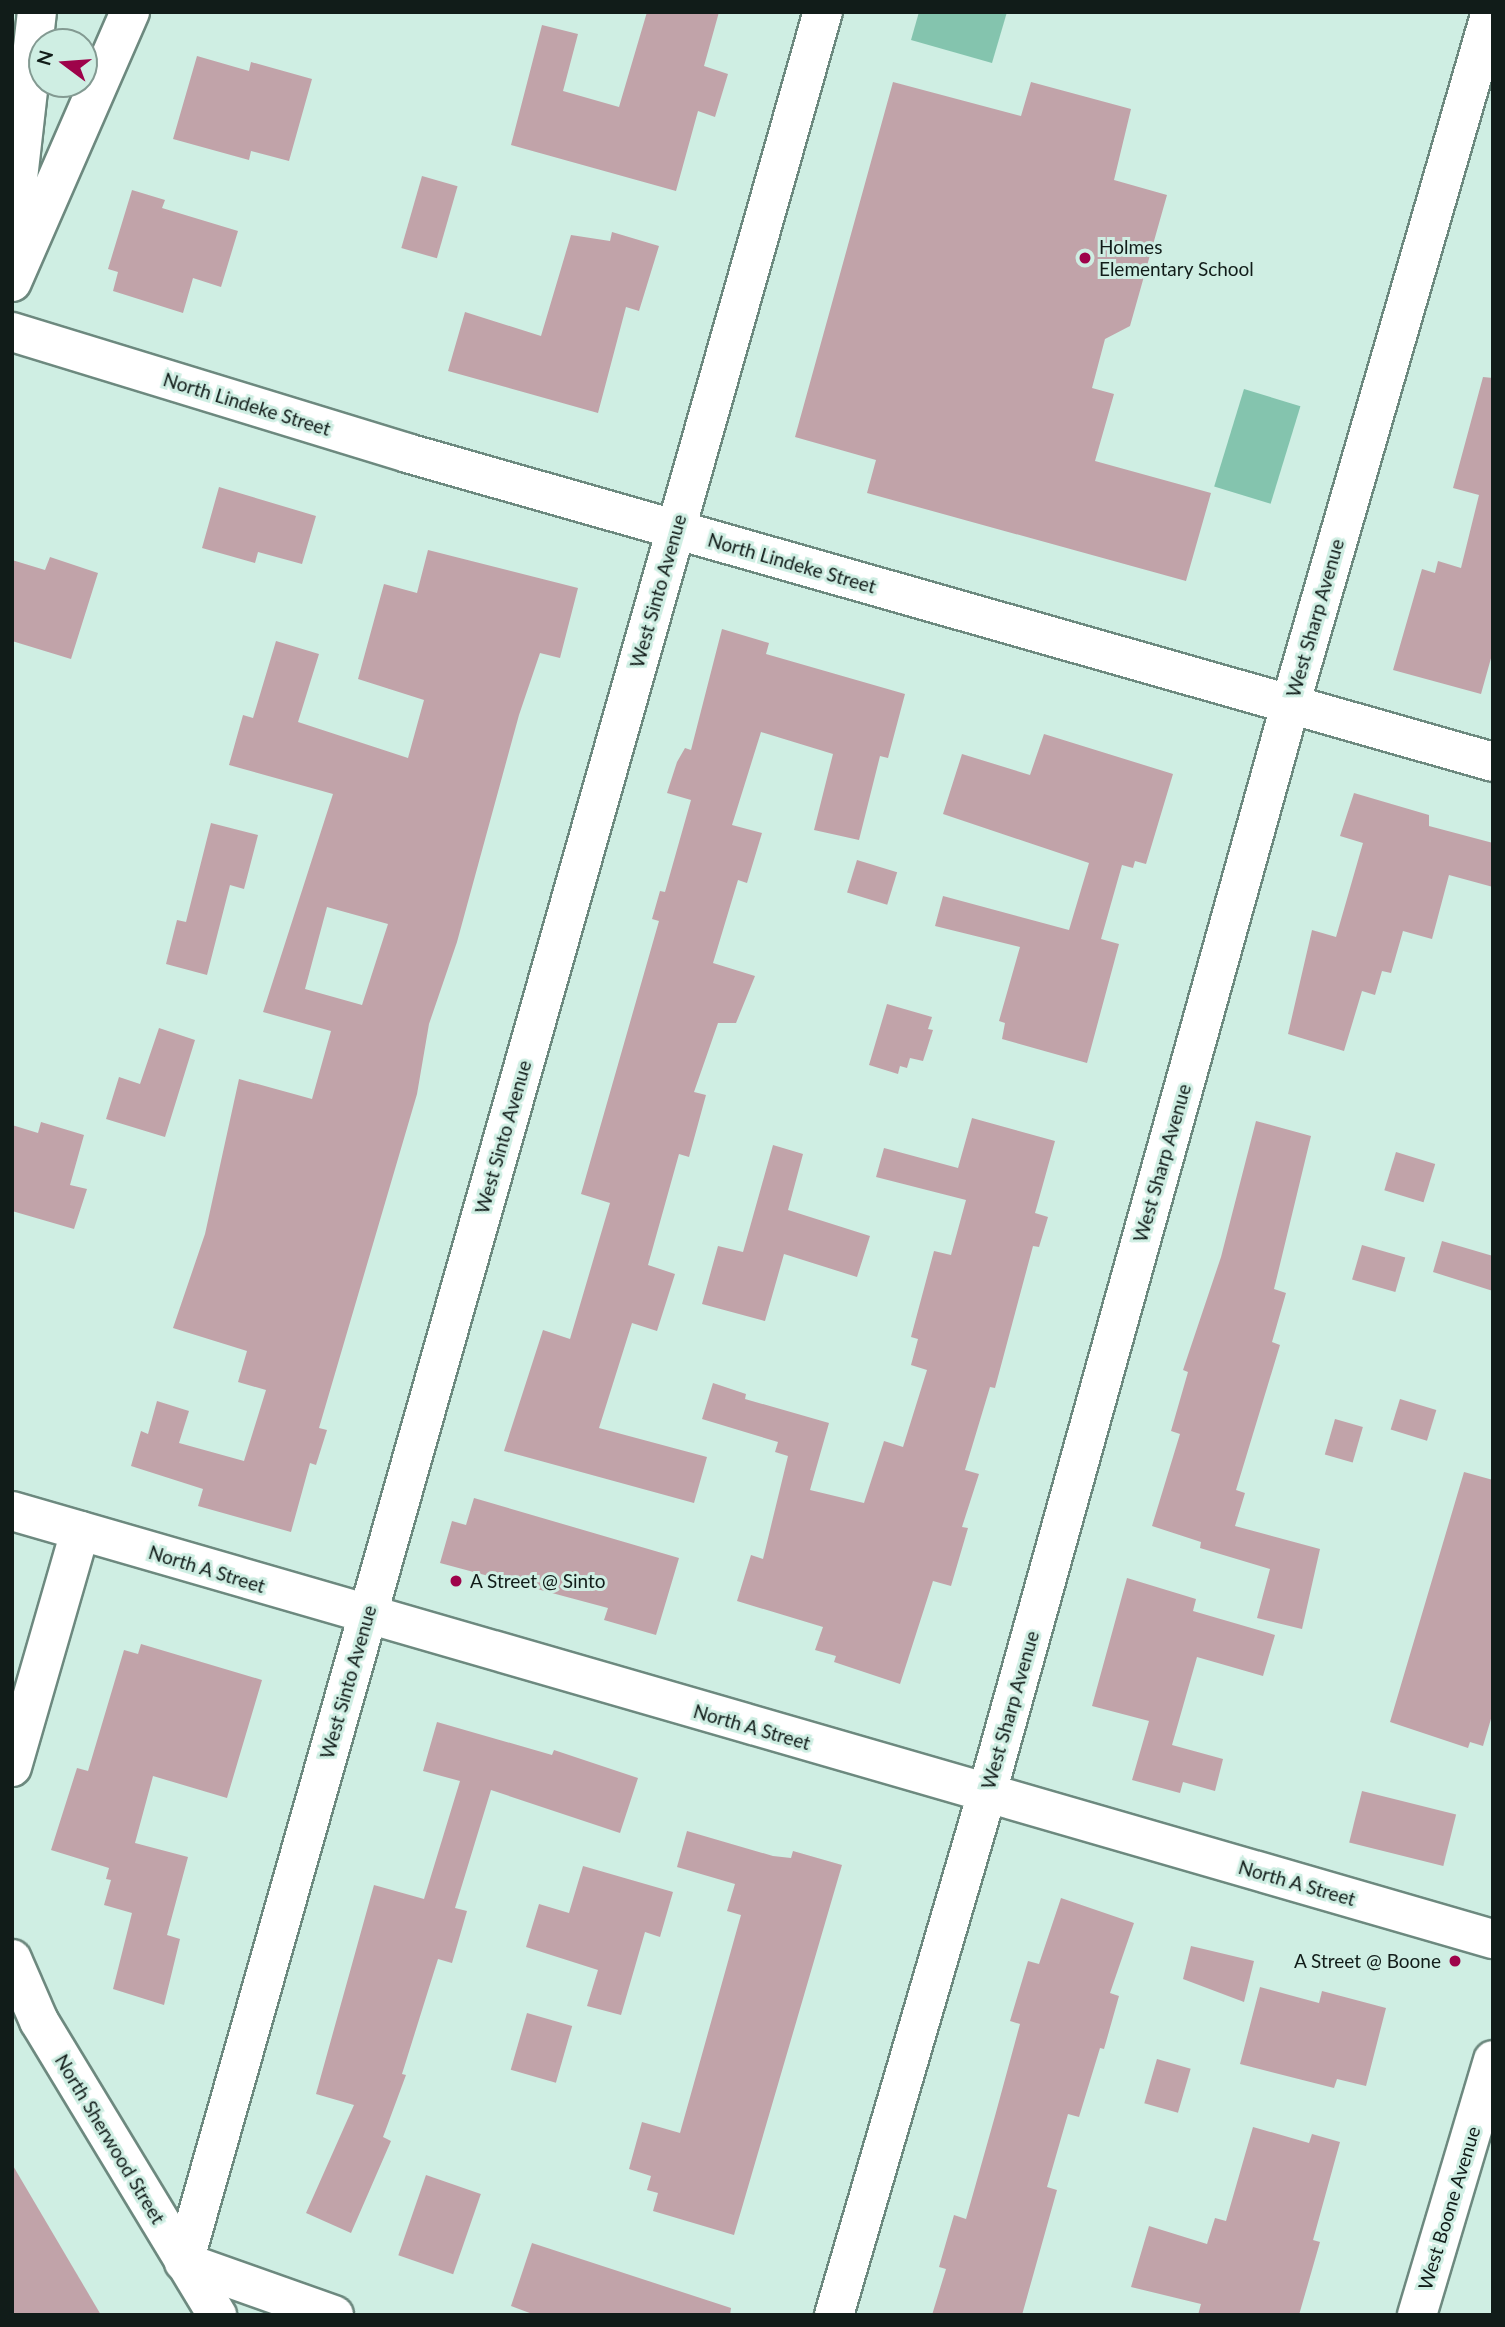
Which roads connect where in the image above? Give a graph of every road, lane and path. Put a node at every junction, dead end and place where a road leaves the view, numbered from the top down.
1 (37, 12) edge
2 (130, 12) edge
3 (823, 12) edge
4 (1491, 12) edge
5 (12, 231) edge
6 (12, 282) edge
7 (12, 332) edge
8 (675, 530) junction
9 (1291, 702) junction
10 (1493, 762) edge
11 (12, 1511) edge
12 (80, 1531) junction
13 (366, 1616) junction
14 (12, 1767) edge
15 (987, 1793) junction
16 (1493, 1939) edge
17 (12, 1959) edge
18 (1493, 2060) edge
19 (184, 2262) junction
20 (217, 2315) edge
21 (334, 2315) edge
22 (834, 2315) edge
23 (1417, 2315) edge

1 - 5 street
2 - 6 street
3 - 8 street, West Sinto Avenue
4 - 9 street, West Sharp Avenue
7 - 8 street, North Lindeke Street
8 - 9 street, North Lindeke Street
8 - 13 street, West Sinto Avenue
9 - 10 street, North Lindeke Street
9 - 15 street, West Sharp Avenue
11 - 12 street, North A Street
12 - 13 street, North A Street
12 - 14 street
13 - 15 street, North A Street
13 - 19 street, West Sinto Avenue
15 - 16 street, North A Street
15 - 22 street, West Sharp Avenue
17 - 19 street, North Sherwood Street
18 - 23 street, West Boone Avenue
19 - 20 street, North Sherwood Street
19 - 21 street

